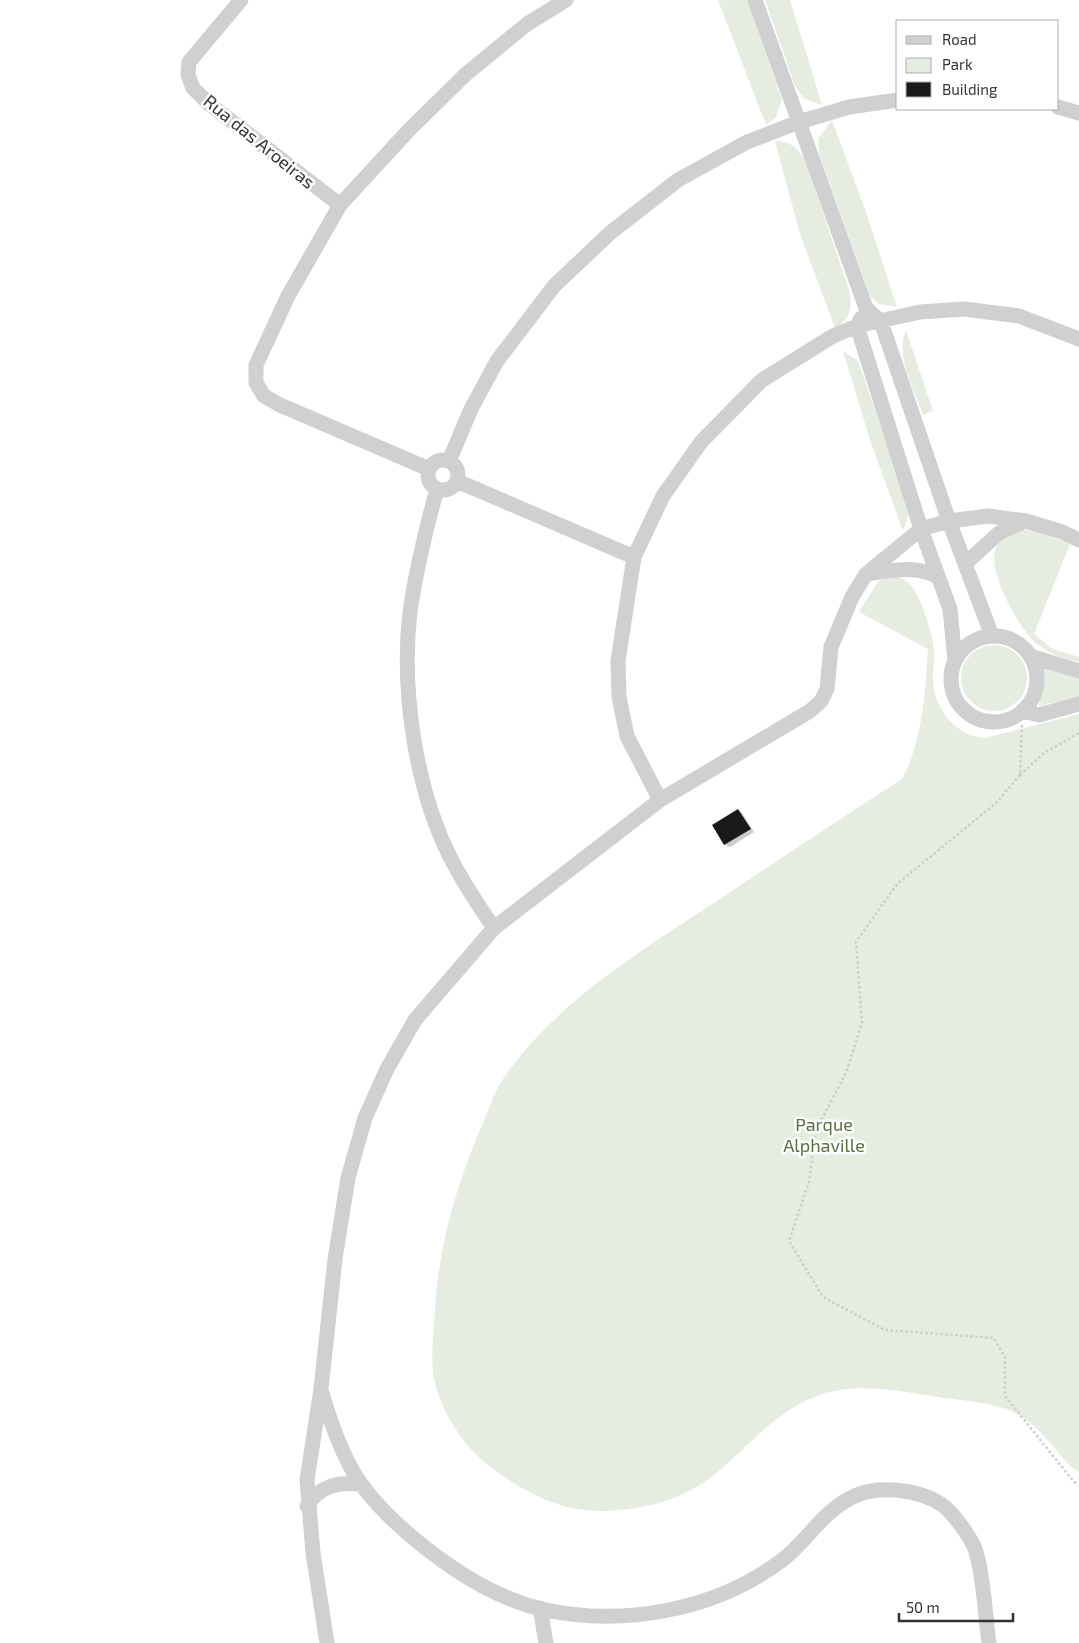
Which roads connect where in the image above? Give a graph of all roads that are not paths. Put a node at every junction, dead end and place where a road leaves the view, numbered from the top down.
1 (241, 0) edge
2 (566, 0) edge
3 (756, 0) edge
4 (896, 100) edge
5 (1059, 107) edge
6 (1079, 113) edge
7 (799, 122) junction
8 (340, 206) junction
9 (866, 308) junction
10 (881, 322) junction
11 (857, 326) junction
12 (1079, 339) edge
13 (449, 461) junction
14 (429, 469) junction
15 (457, 481) junction
16 (437, 489) junction
17 (949, 520) junction
18 (1026, 521) junction
19 (920, 529) junction
20 (1079, 540) edge
21 (634, 557) junction
22 (966, 563) junction
23 (866, 574) junction
24 (938, 577) junction
25 (992, 636) junction
26 (1030, 656) junction
27 (955, 661) junction
28 (1079, 671) edge
29 (1079, 704) edge
30 (1022, 711) junction
31 (660, 800) junction
32 (494, 928) junction
33 (321, 1389) junction
34 (361, 1484) junction
35 (307, 1506) junction
36 (540, 1608) junction
37 (327, 1643) edge
38 (546, 1643) edge
39 (989, 1643) edge

1 - 8 street, Rua das Aroeiras
2 - 8 street
3 - 7 street
4 - 7 street
5 - 6 street
7 - 9 street
7 - 13 street
8 - 14 street
9 - 10 street
9 - 11 street
10 - 11 street
10 - 12 street
10 - 17 street
11 - 19 street
11 - 21 street
13 - 14 street
13 - 15 street
14 - 16 street
15 - 16 street
15 - 21 street
16 - 32 street
17 - 18 street
17 - 19 street
17 - 22 street
18 - 20 street
18 - 22 street
19 - 23 street
19 - 24 street
21 - 31 street
22 - 25 street
23 - 24 street
23 - 31 street
24 - 27 street
25 - 26 street
25 - 27 street
26 - 28 street
26 - 30 street
27 - 30 street
29 - 30 street
31 - 32 street
32 - 33 street
33 - 34 street
33 - 35 street
34 - 35 street
34 - 36 street
35 - 37 street
36 - 38 street
36 - 39 street

